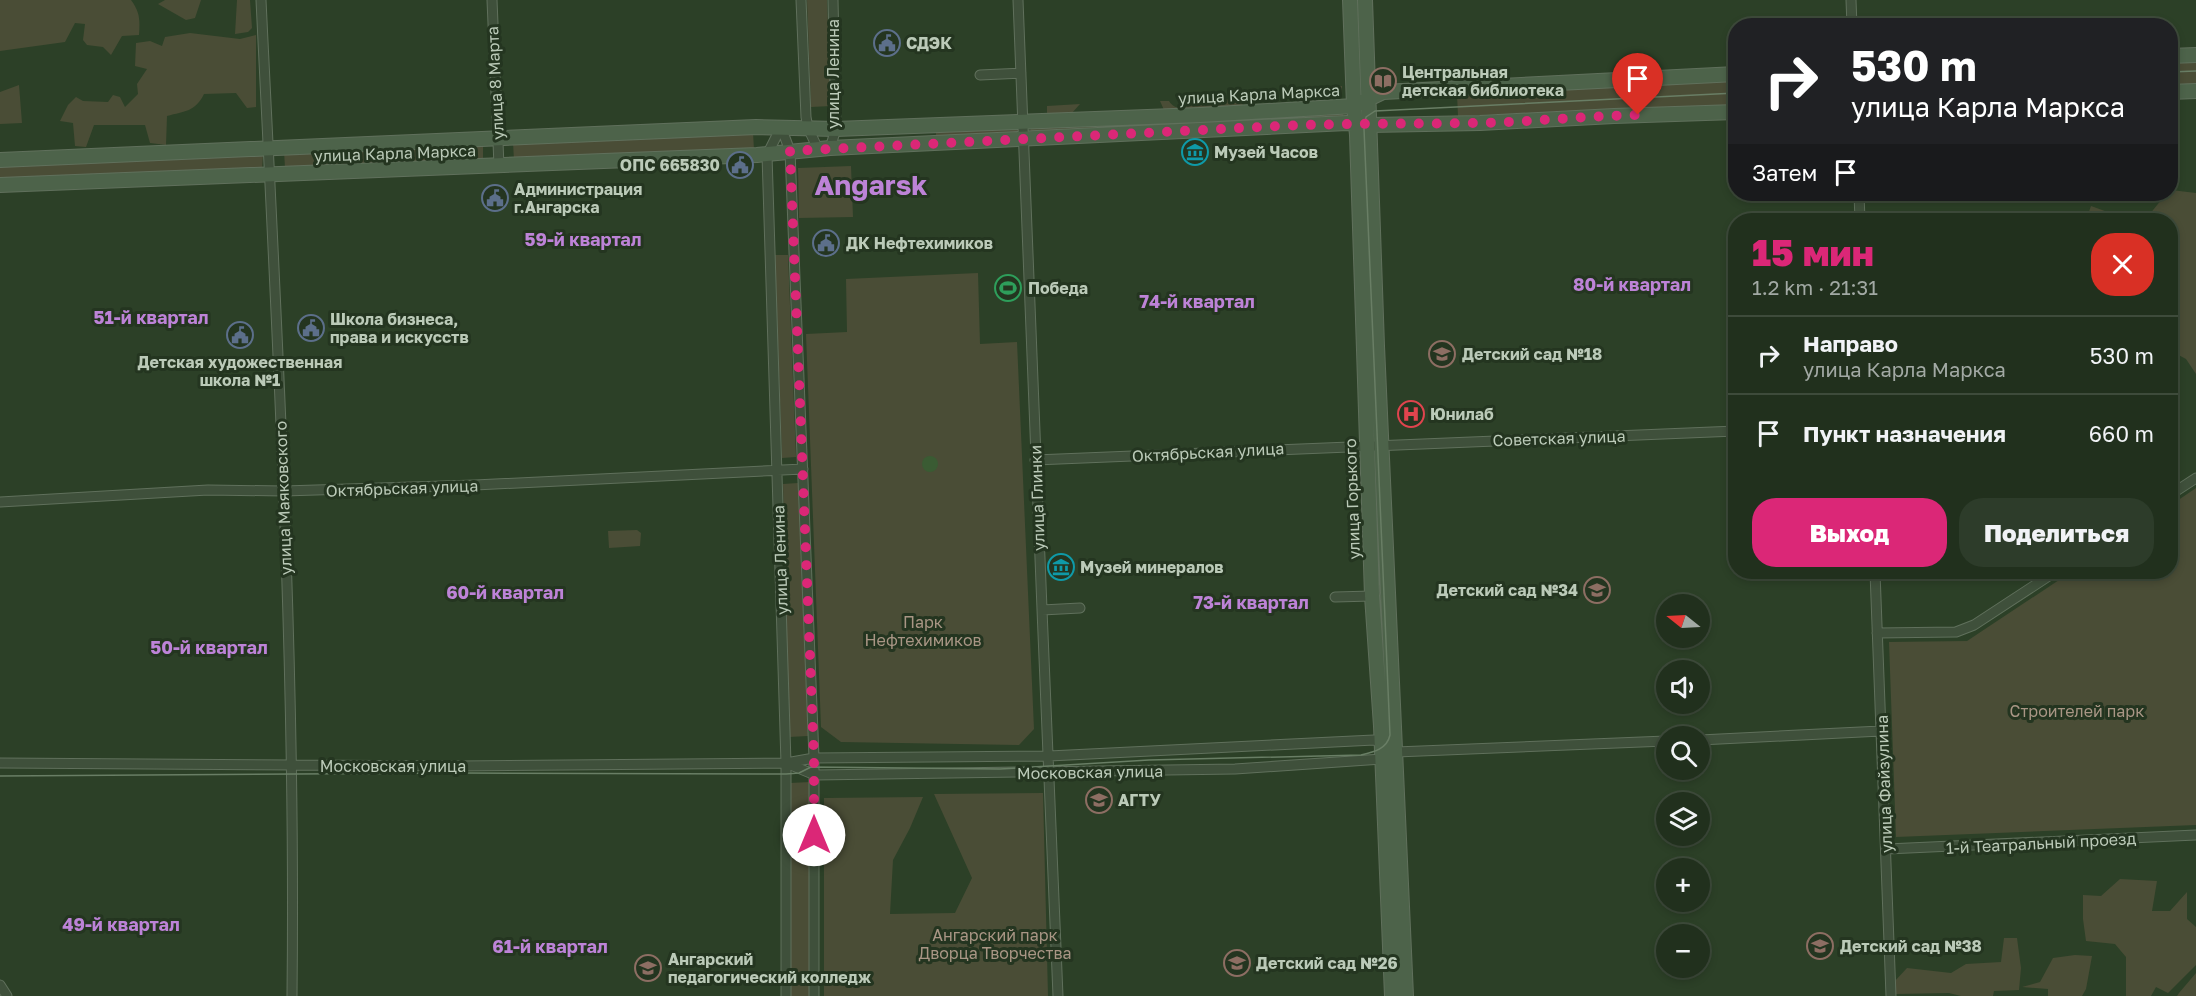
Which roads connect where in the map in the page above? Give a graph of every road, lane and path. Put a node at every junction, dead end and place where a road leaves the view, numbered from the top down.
1 (261, 0) edge
2 (492, 0) edge
3 (801, 0) edge
4 (833, 0) edge
5 (1018, 0) edge
6 (1350, 0) edge
7 (1365, 0) edge
8 (1851, 0) edge
9 (1351, 16) junction
10 (1366, 16) junction
11 (1852, 18) edge
12 (2196, 55) edge
13 (2178, 56) edge
14 (1021, 73) junction
15 (1728, 74) edge
16 (980, 75) dead end
17 (2196, 91) edge
18 (2178, 92) edge
19 (1368, 98) junction
20 (1354, 106) junction
21 (1728, 112) edge
22 (1023, 121) junction
23 (1363, 124) junction
24 (781, 127) junction
25 (808, 128) junction
26 (836, 129) junction
27 (1024, 138) junction
28 (498, 139) junction
29 (268, 147) junction
30 (824, 149) junction
31 (790, 151) junction
32 (767, 154) junction
33 (0, 160) edge
34 (499, 166) junction
35 (269, 174) junction
36 (0, 185) edge
37 (1728, 431) edge
38 (1374, 445) junction
39 (1035, 460) junction
40 (803, 469) junction
41 (778, 470) junction
42 (2196, 478) edge
43 (2178, 490) edge
44 (284, 491) junction
45 (0, 502) edge
46 (1875, 579) edge
47 (2044, 579) edge
48 (1372, 596) junction
49 (1335, 597) dead end
50 (1080, 608) dead end
51 (1042, 610) junction
52 (1877, 633) junction
53 (1881, 731) junction
54 (1710, 740) edge
55 (1656, 741) edge
56 (1381, 742) junction
57 (1396, 752) junction
58 (1049, 756) junction
59 (814, 758) junction
60 (1382, 759) junction
61 (0, 763) edge
62 (786, 763) junction
63 (292, 766) junction
64 (1049, 773) junction
65 (814, 775) junction
66 (2196, 835) edge
67 (1887, 849) junction
68 (0, 985) edge
69 (7, 996) edge
70 (292, 996) edge
71 (786, 996) edge
72 (814, 996) edge
73 (1058, 996) edge
74 (1392, 996) edge
75 (1406, 996) edge
76 (1891, 996) edge

1 - 29 street, улица Маяковского
2 - 28 street, улица 8 Марта
3 - 25 street, улица Ленина
4 - 26 street, улица Ленина
5 - 14 street, улица Глинки
6 - 9 street, улица Горького
7 - 10 street, улица Горького
8 - 11 street
9 - 10 street
9 - 20 street, улица Горького
10 - 19 street, улица Горького
12 - 13 street
14 - 16 street
14 - 22 street, улица Глинки
15 - 19 street, улица Карла Маркса
17 - 18 street
19 - 20 street, улица Карла Маркса
19 - 23 street, улица Горького
20 - 22 street, улица Карла Маркса
20 - 23 street, улица Горького
21 - 23 street, улица Карла Маркса
22 - 26 street, улица Карла Маркса
22 - 27 street, улица Глинки
23 - 27 street, улица Карла Маркса
23 - 38 street, улица Горького
24 - 25 street, улица Карла Маркса
24 - 28 street, улица Карла Маркса
24 - 31 street
24 - 32 street, улица Ленина
25 - 26 street, улица Карла Маркса
25 - 30 street, улица Ленина
26 - 30 street, улица Ленина
27 - 30 street, улица Карла Маркса
27 - 39 street, улица Глинки
28 - 29 street, улица Карла Маркса
28 - 34 street, улица 8 Марта
29 - 33 street, улица Карла Маркса
29 - 35 street, улица Маяковского
30 - 31 street, улица Карла Маркса
31 - 32 street, улица Карла Маркса
31 - 40 street, улица Ленина
32 - 34 street, улица Карла Маркса
32 - 41 street, улица Ленина
34 - 35 street, улица Карла Маркса
35 - 36 street, улица Карла Маркса
35 - 44 street, улица Маяковского
37 - 38 street, Советская улица
38 - 39 street, Октябрьская улица
38 - 48 street, улица Горького
38 - 57 street, улица Горького
39 - 51 street, улица Глинки
40 - 41 street, Октябрьская улица
40 - 59 street, улица Ленина
41 - 44 street, Октябрьская улица
41 - 62 street, улица Ленина
42 - 43 street
44 - 45 street, Октябрьская улица
44 - 63 street, улица Маяковского
46 - 52 street, улица Файзулина
47 - 52 street
48 - 49 street
48 - 56 street, улица Горького
50 - 51 street
51 - 58 street, улица Глинки
52 - 53 street, улица Файзулина
53 - 54 street
53 - 67 street, улица Файзулина
55 - 57 street, Московская улица
56 - 57 street
56 - 58 street, Московская улица
56 - 60 street, улица Горького
57 - 60 street, Московская улица
57 - 75 street, улица Горького
58 - 59 street, Московская улица
58 - 64 street, улица Глинки
59 - 62 street, Московская улица
59 - 65 street, улица Ленина
60 - 64 street, Московская улица
60 - 74 street, улица Горького
61 - 63 street, Московская улица
62 - 63 street, Московская улица
62 - 65 street, Московская улица
62 - 71 street, улица Ленина
63 - 70 street, улица Маяковского
64 - 65 street, Московская улица
64 - 73 street, улица Глинки
65 - 72 street, улица Ленина
66 - 67 street, 1-й Театральный проезд
67 - 76 street, улица Файзулина
68 - 69 street

